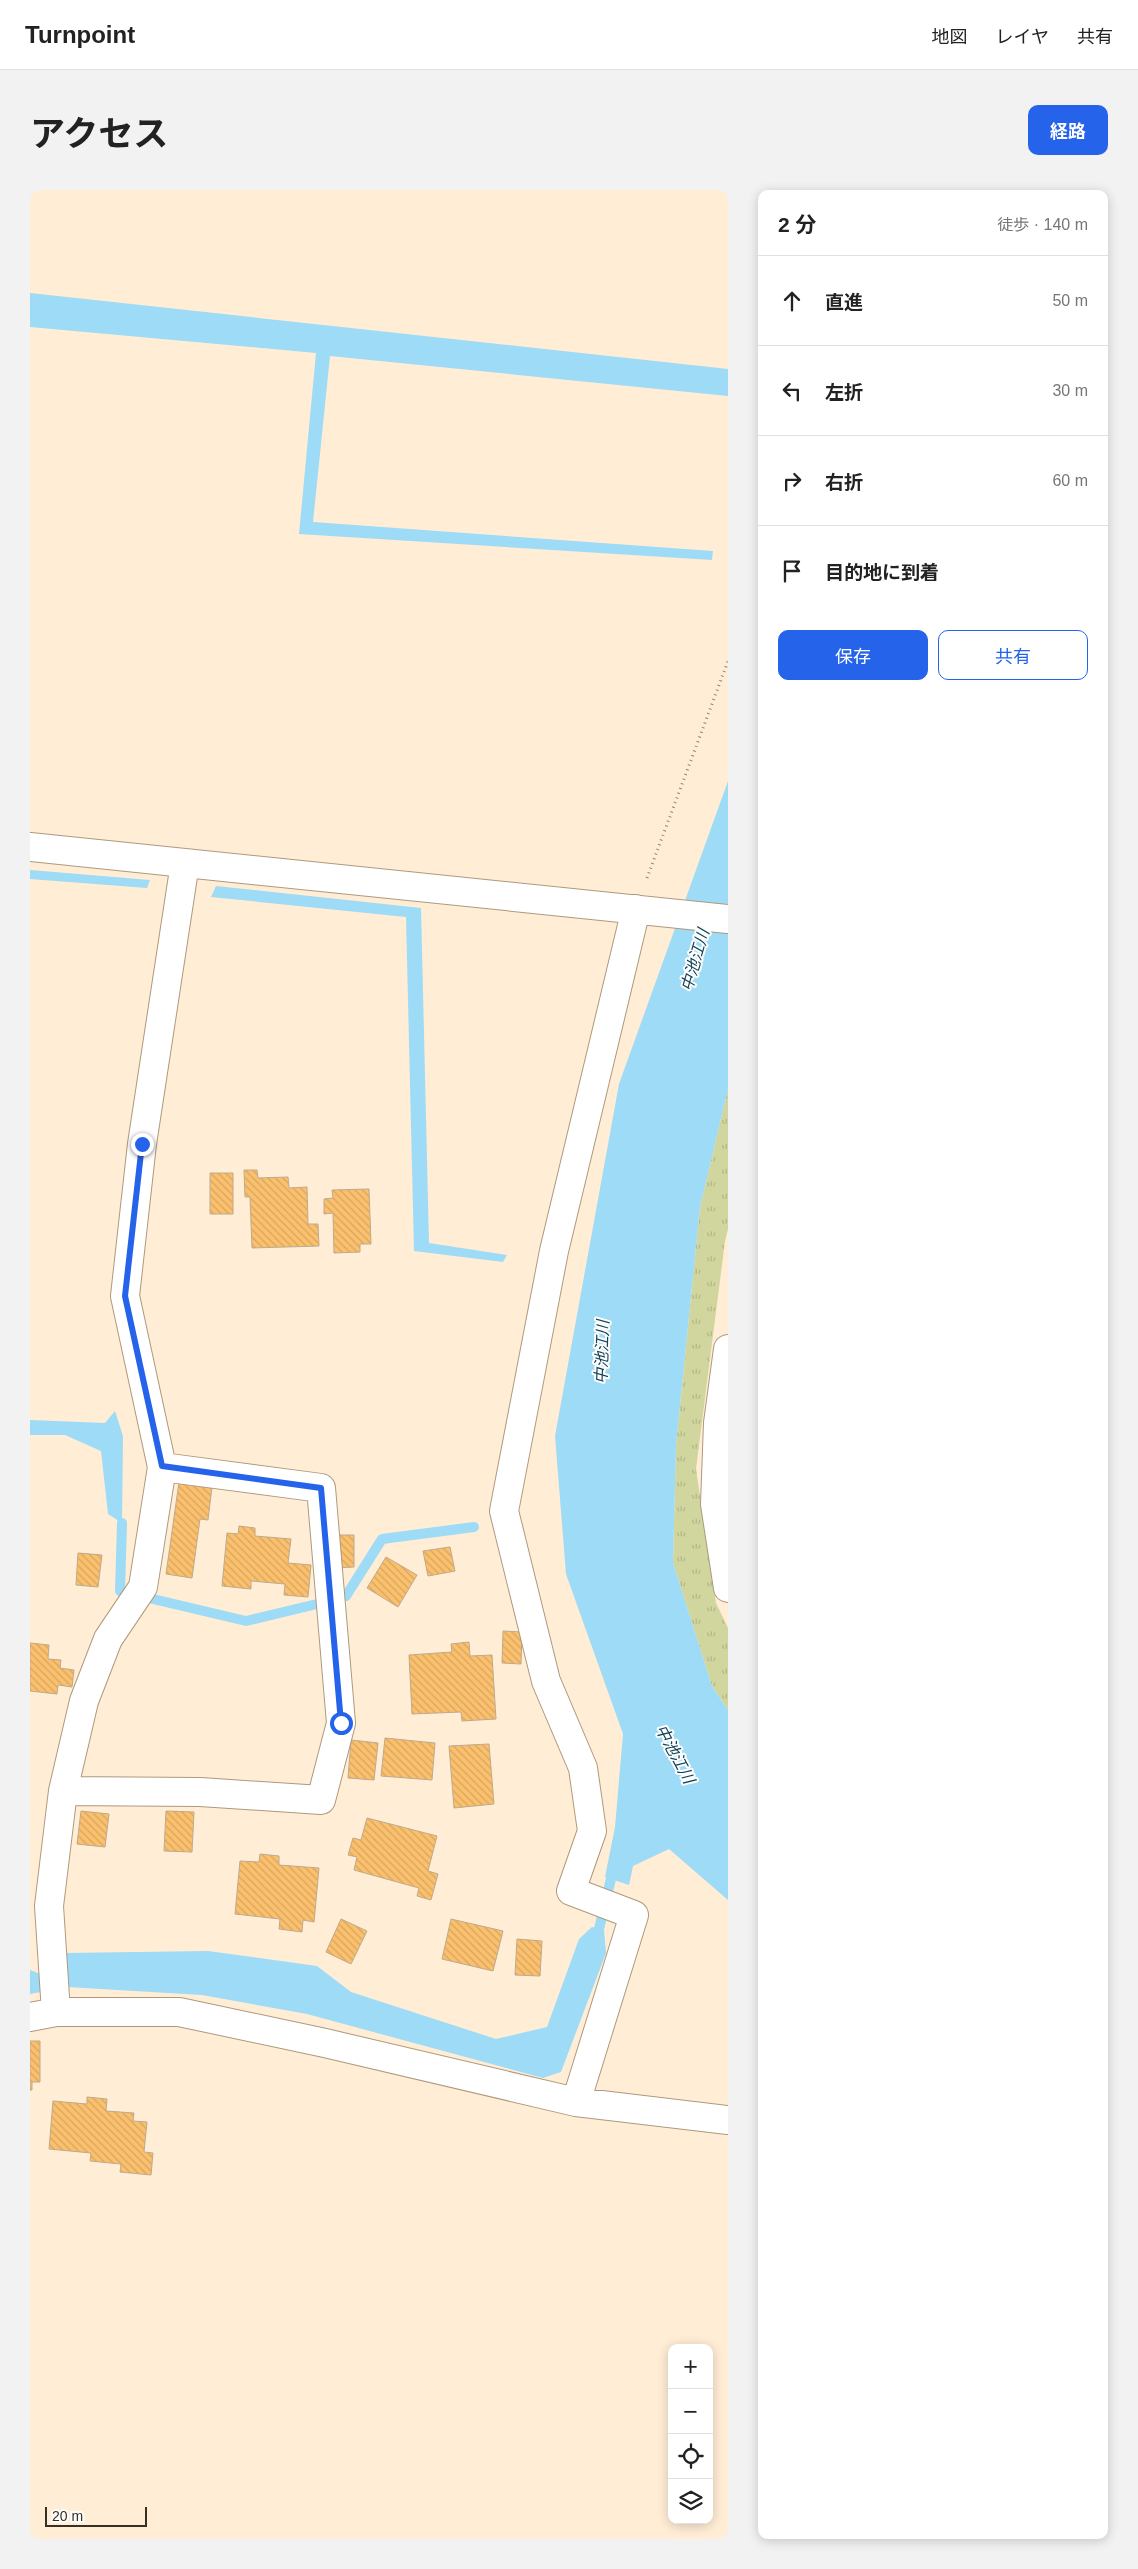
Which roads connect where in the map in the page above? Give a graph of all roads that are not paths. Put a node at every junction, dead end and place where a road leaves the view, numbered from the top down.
1 (30, 847) edge
2 (185, 863) junction
3 (643, 910) junction
4 (728, 919) edge
5 (728, 1349) edge
6 (162, 1466) junction
7 (722, 1504) edge
8 (728, 1588) edge
9 (63, 1791) junction
10 (56, 2003) junction
11 (30, 2017) edge
12 (576, 2102) junction
13 (728, 2120) edge

1 - 2 street
2 - 3 street
2 - 6 street
3 - 4 street
3 - 12 street
5 - 7 street
6 - 9 street
6 - 9 street
7 - 8 street
9 - 10 street
10 - 11 street
10 - 12 street
12 - 13 street

